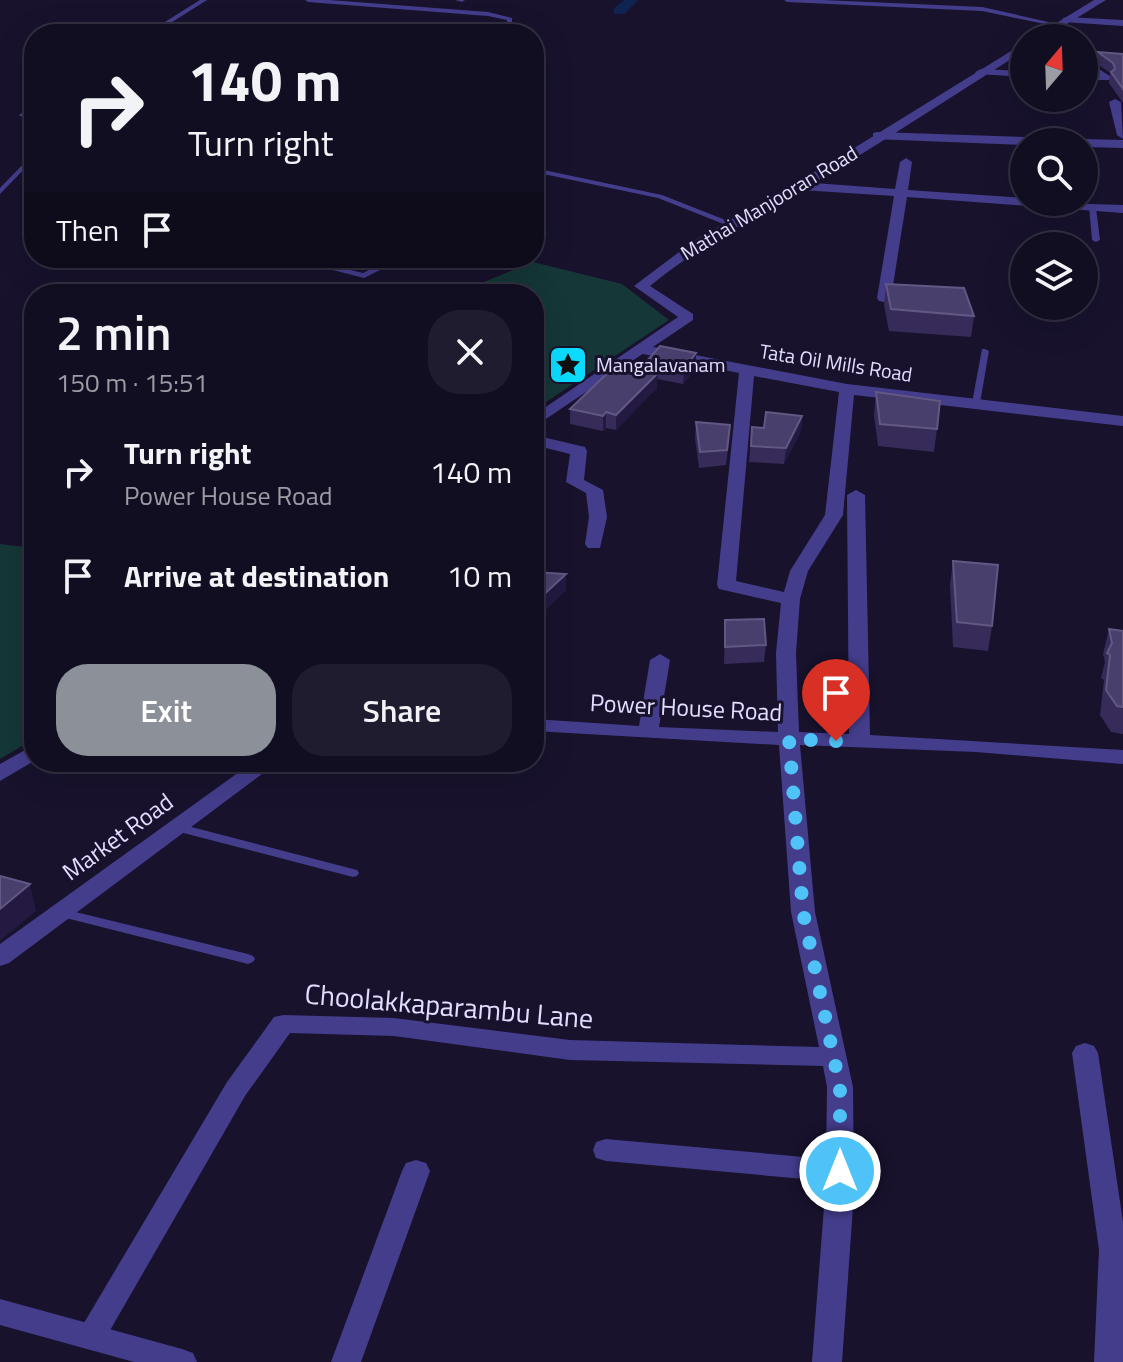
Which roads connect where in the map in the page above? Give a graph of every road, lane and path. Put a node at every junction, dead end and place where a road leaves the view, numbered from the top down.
1 (204, 0) edge
2 (308, 0) edge
3 (787, 0) edge
4 (1101, 0) edge
5 (1063, 22) junction
6 (1123, 23) edge
7 (165, 24) edge
8 (510, 24) edge
9 (1060, 24) edge
10 (1010, 54) edge
11 (981, 72) junction
12 (1010, 73) edge
13 (1115, 102) dead end
14 (1123, 135) edge
15 (877, 136) junction
16 (1010, 140) edge
17 (1098, 143) edge
18 (1123, 144) edge
19 (906, 162) dead end
20 (24, 166) edge
21 (544, 172) edge
22 (801, 186) junction
23 (0, 192) edge
24 (902, 194) junction
25 (1010, 202) edge
26 (1098, 208) edge
27 (1123, 209) edge
28 (729, 223) junction
29 (331, 268) edge
30 (380, 268) edge
31 (884, 298) edge
32 (643, 350) junction
33 (985, 351) dead end
34 (747, 370) junction
35 (847, 389) junction
36 (976, 403) junction
37 (544, 415) edge
38 (1123, 421) edge
39 (544, 442) edge
40 (847, 498) junction
41 (594, 544) dead end
42 (791, 599) junction
43 (660, 660) dead end
44 (544, 726) edge
45 (648, 733) junction
46 (789, 739) junction
47 (860, 741) junction
48 (1123, 757) edge
49 (24, 758) edge
50 (253, 772) edge
51 (0, 774) edge
52 (176, 827) junction
53 (353, 873) dead end
54 (58, 912) junction
55 (0, 957) edge
56 (248, 959) dead end
57 (1085, 1053) dead end
58 (834, 1057) junction
59 (606, 1150) dead end
60 (416, 1171) dead end
61 (840, 1171) junction
62 (0, 1312) edge
63 (91, 1337) junction
64 (182, 1362) edge
65 (346, 1362) edge
66 (827, 1362) edge
67 (1109, 1362) edge

1 - 7 lane
2 - 8 lane
3 - 5 lane
4 - 5 street
5 - 6 street
5 - 9 street
10 - 11 street, Mathai Manjooran Road
11 - 12 street
11 - 15 street, Mathai Manjooran Road
13 - 14 street
15 - 16 street
15 - 22 street, Mathai Manjooran Road
17 - 18 street
19 - 24 street
20 - 23 lane
21 - 28 lane
22 - 24 street
22 - 28 street, Mathai Manjooran Road
24 - 25 street
24 - 31 street
26 - 27 street
28 - 32 street, Mathai Manjooran Road
29 - 30 lane
32 - 34 street, Tata Oil Mills Road
32 - 37 street, Mathai Manjooran Road
33 - 36 lane
34 - 35 street, Tata Oil Mills Road
34 - 42 street
35 - 36 street, Tata Oil Mills Road
35 - 40 street
36 - 38 street, Tata Oil Mills Road
39 - 41 street
40 - 42 street
40 - 47 street
42 - 46 street
43 - 45 street
44 - 45 street, Power House Road
45 - 46 street, Power House Road
46 - 47 street, Power House Road
46 - 58 street
47 - 48 street, Power House Road
49 - 51 street
50 - 52 street, Market Road
52 - 53 lane
52 - 54 street, Market Road
54 - 55 street, Market Road
54 - 56 lane
57 - 67 street
58 - 61 street
58 - 63 street, Choolakkaparambu Lane
59 - 61 street
60 - 65 street
61 - 66 street
62 - 63 street
63 - 64 street

